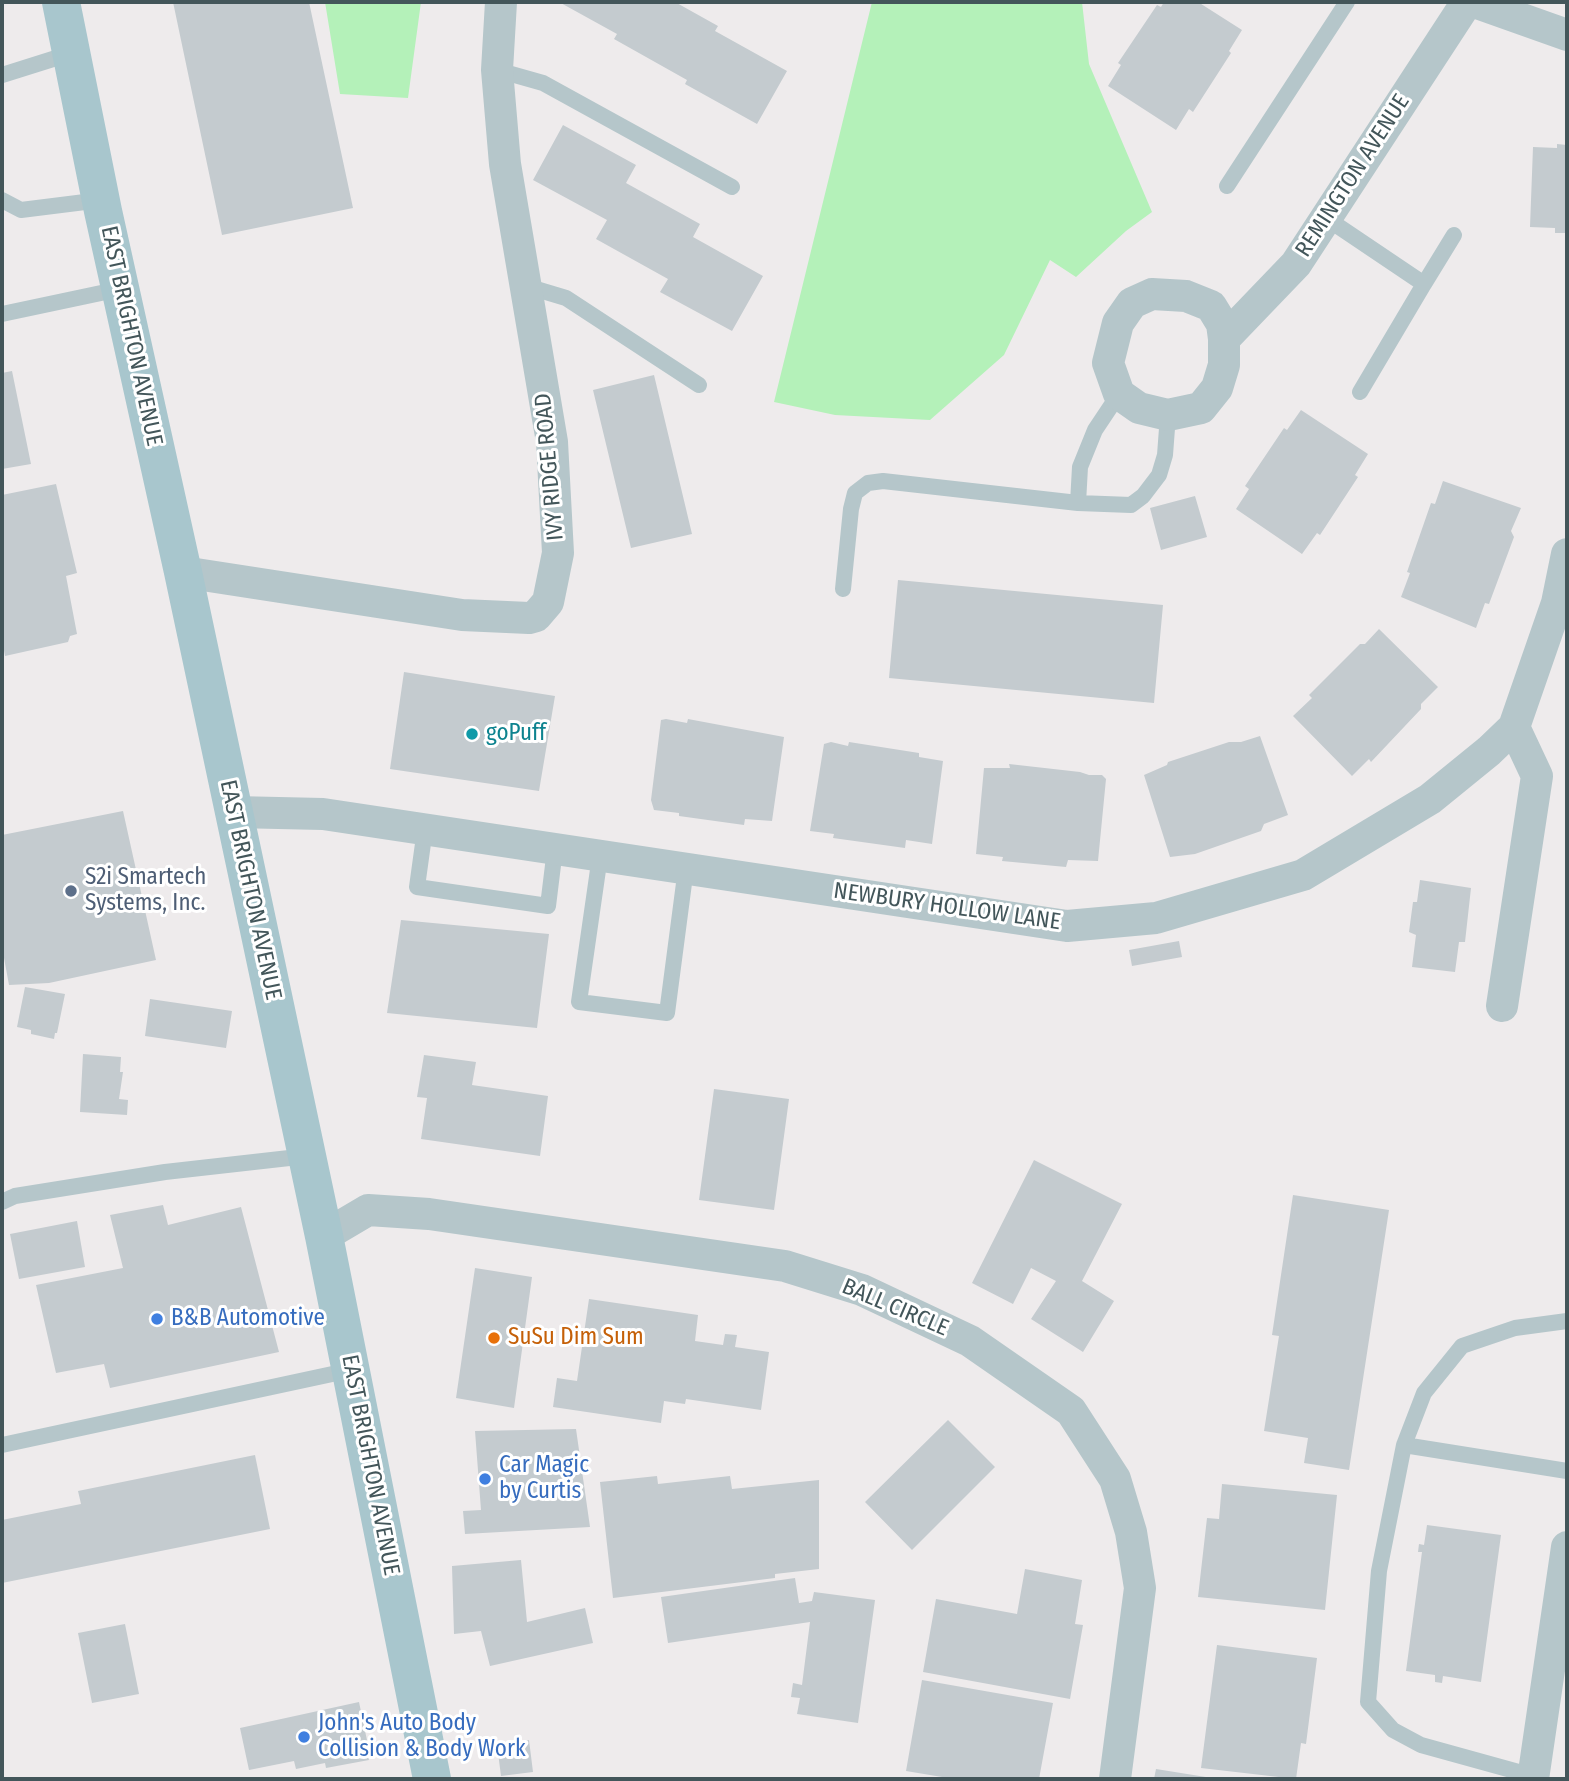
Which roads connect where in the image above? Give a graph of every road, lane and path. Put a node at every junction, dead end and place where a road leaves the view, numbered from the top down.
1 (61, 2) edge
2 (501, 2) edge
3 (1347, 2) edge
4 (1467, 2) edge
5 (1474, 2) edge
6 (1567, 35) edge
7 (72, 53) junction
8 (497, 70) junction
9 (2, 75) edge
10 (1227, 186) dead end
11 (732, 187) dead end
12 (2, 200) edge
13 (101, 200) junction
14 (1326, 218) junction
15 (1454, 235) dead end
16 (1424, 284) junction
17 (526, 286) junction
18 (120, 289) junction
19 (2, 314) edge
20 (1224, 339) junction
21 (699, 385) dead end
22 (1360, 392) dead end
23 (1119, 394) junction
24 (1168, 415) junction
25 (1078, 503) junction
26 (1567, 554) edge
27 (183, 572) junction
28 (843, 589) dead end
29 (1514, 727) junction
30 (234, 813) junction
31 (425, 829) junction
32 (555, 849) junction
33 (600, 856) junction
34 (686, 869) junction
35 (1502, 1006) dead end
36 (307, 1156) junction
37 (2, 1202) edge
38 (324, 1236) junction
39 (1567, 1321) edge
40 (351, 1370) junction
41 (2, 1444) edge
42 (1404, 1445) junction
43 (1567, 1471) edge
44 (1567, 1547) edge
45 (1533, 1778) edge
46 (432, 1779) edge
47 (1115, 1779) edge

1 - 7 main road, EAST BRIGHTON AVENUE
2 - 8 street, IVY RIDGE ROAD
3 - 10 lane
4 - 14 street, REMINGTON AVENUE
5 - 6 street
7 - 9 lane
7 - 13 main road, EAST BRIGHTON AVENUE
8 - 11 lane
8 - 17 street, IVY RIDGE ROAD
12 - 13 lane
13 - 18 main road, EAST BRIGHTON AVENUE
14 - 16 lane
14 - 20 street, REMINGTON AVENUE
15 - 16 lane
16 - 22 lane
17 - 21 lane
17 - 27 street, IVY RIDGE ROAD
18 - 19 lane
18 - 27 main road, EAST BRIGHTON AVENUE
20 - 23 street
20 - 24 street
23 - 24 street
23 - 25 lane
24 - 25 lane
25 - 28 lane
26 - 29 street
27 - 30 main road, EAST BRIGHTON AVENUE
29 - 34 street, NEWBURY HOLLOW LANE
29 - 35 street
30 - 31 street, NEWBURY HOLLOW LANE
30 - 36 main road, EAST BRIGHTON AVENUE
31 - 32 street, NEWBURY HOLLOW LANE
31 - 32 lane
32 - 33 street, NEWBURY HOLLOW LANE
33 - 34 street, NEWBURY HOLLOW LANE
33 - 34 lane
36 - 37 lane
36 - 38 main road, EAST BRIGHTON AVENUE
38 - 40 main road, EAST BRIGHTON AVENUE
38 - 47 street, BALL CIRCLE
39 - 42 lane
40 - 41 lane
40 - 46 main road, EAST BRIGHTON AVENUE
42 - 43 lane
42 - 45 lane
44 - 45 street

